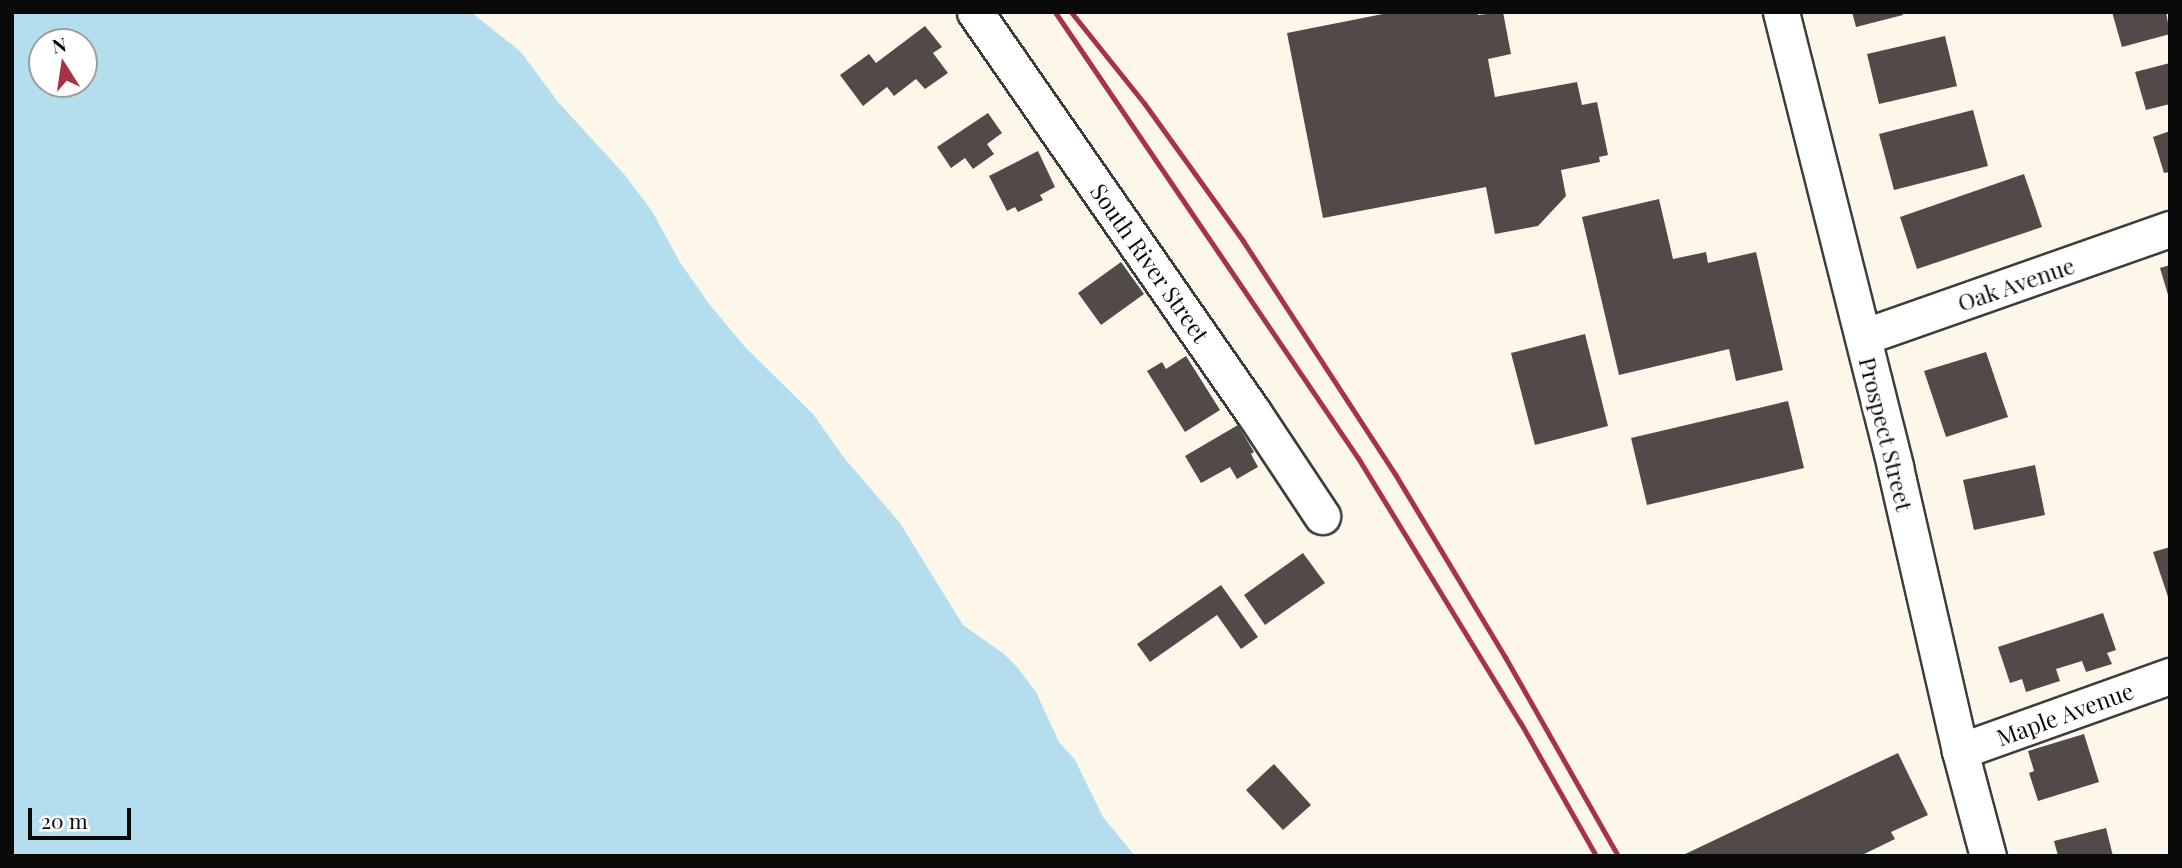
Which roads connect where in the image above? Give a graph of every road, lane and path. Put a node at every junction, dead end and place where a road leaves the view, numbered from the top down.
1 (975, 12) edge
2 (1781, 12) edge
3 (2170, 229) edge
4 (1863, 337) junction
5 (1322, 516) dead end
6 (2170, 677) edge
7 (1960, 751) junction
8 (1988, 856) edge

1 - 5 street, South River Street
2 - 4 street, Prospect Street
3 - 4 street, Oak Avenue
4 - 7 street, Prospect Street
6 - 7 street, Maple Avenue
7 - 8 street, Prospect Street

